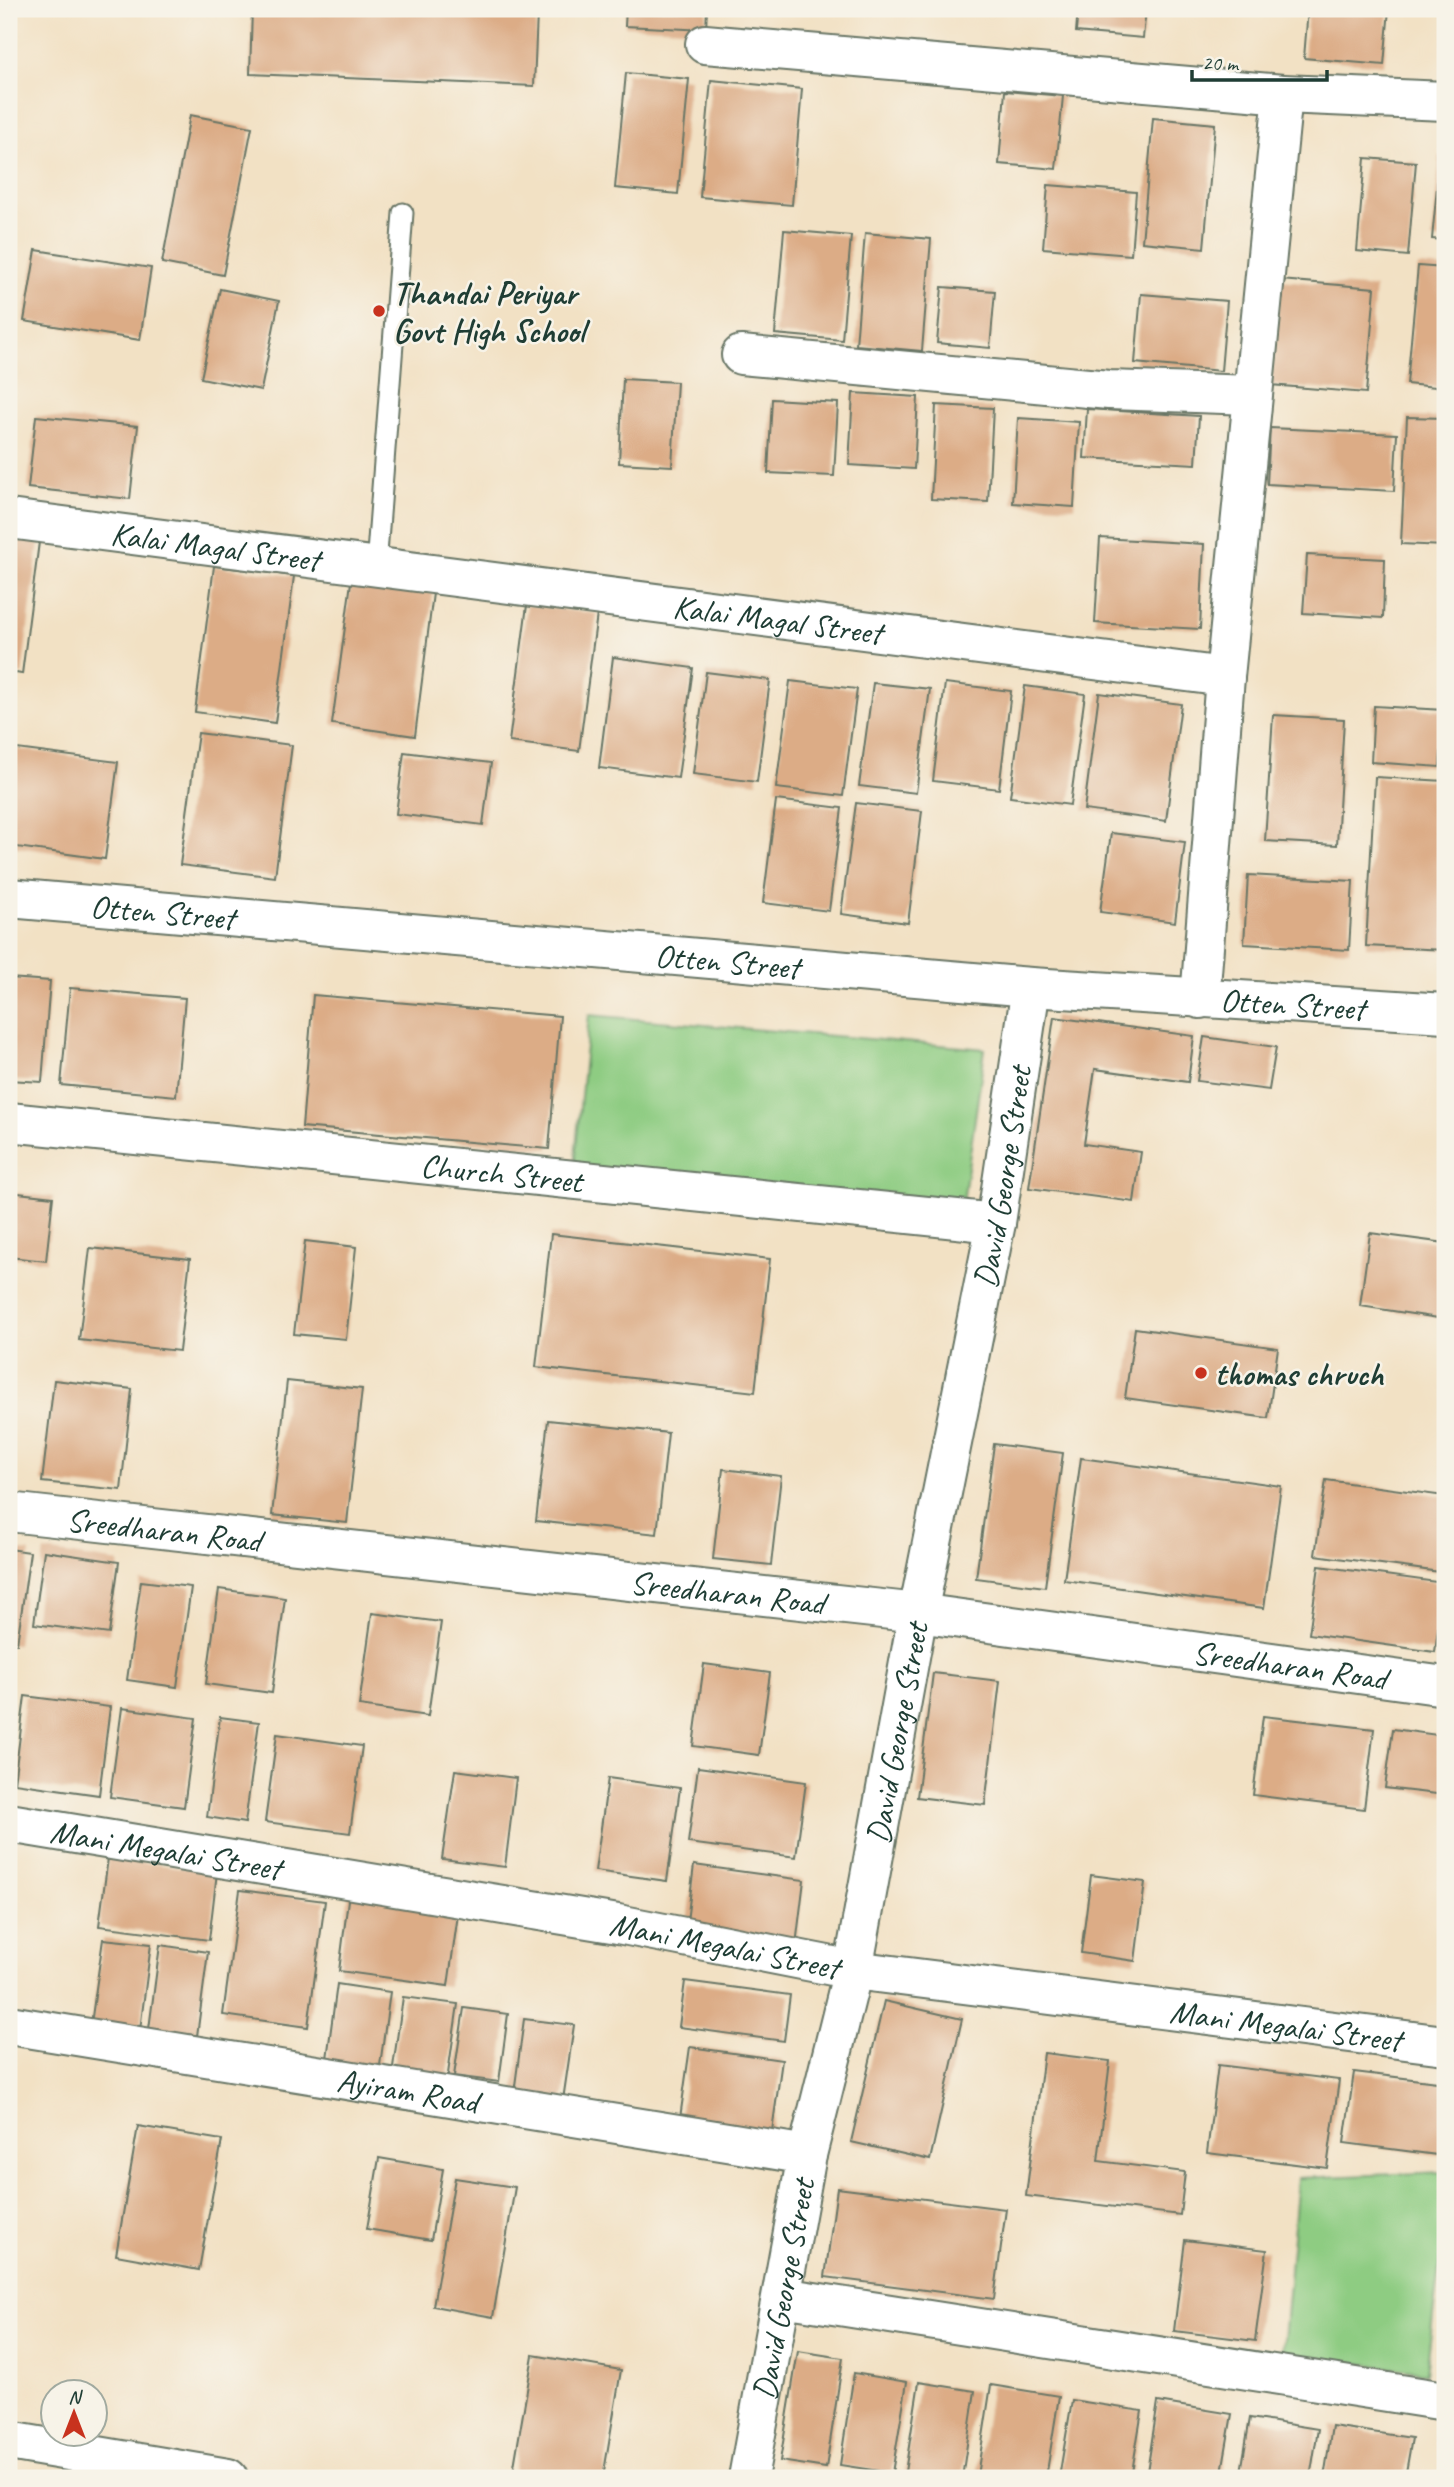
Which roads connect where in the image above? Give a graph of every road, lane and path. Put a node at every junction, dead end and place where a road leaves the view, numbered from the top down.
1 (705, 44) dead end
2 (1283, 94) junction
3 (1445, 101) edge
4 (403, 213) dead end
5 (741, 355) dead end
6 (1252, 395) junction
7 (9, 519) edge
8 (376, 567) junction
9 (1225, 677) junction
10 (9, 898) edge
11 (1031, 987) junction
12 (1200, 999) junction
13 (1445, 1013) edge
14 (9, 1122) edge
15 (996, 1223) junction
16 (9, 1512) edge
17 (918, 1614) junction
18 (1445, 1686) edge
19 (9, 1823) edge
20 (853, 1970) junction
21 (9, 2025) edge
22 (1445, 2045) edge
23 (807, 2155) junction
24 (782, 2297) junction
25 (1445, 2401) edge
26 (9, 2441) edge
27 (228, 2478) edge
28 (748, 2478) edge

1 - 2 street
2 - 3 street
2 - 6 street
4 - 8 lane
5 - 6 street
6 - 9 street
7 - 8 street, Kalai Magal Street
8 - 9 street, Kalai Magal Street
9 - 12 street
10 - 11 street, Otten Street
11 - 12 street, Otten Street
11 - 15 street, David George Street
12 - 13 street, Otten Street
14 - 15 street, Church Street
15 - 17 street, David George Street
16 - 17 street, Sreedharan Road
17 - 18 street, Sreedharan Road
17 - 20 street, David George Street
19 - 20 street, Mani Megalai Street
20 - 22 street, Mani Megalai Street
20 - 23 street, David George Street
21 - 23 street, Ayiram Road
23 - 24 street, David George Street
24 - 25 street
24 - 28 street, David George Street
26 - 27 street

